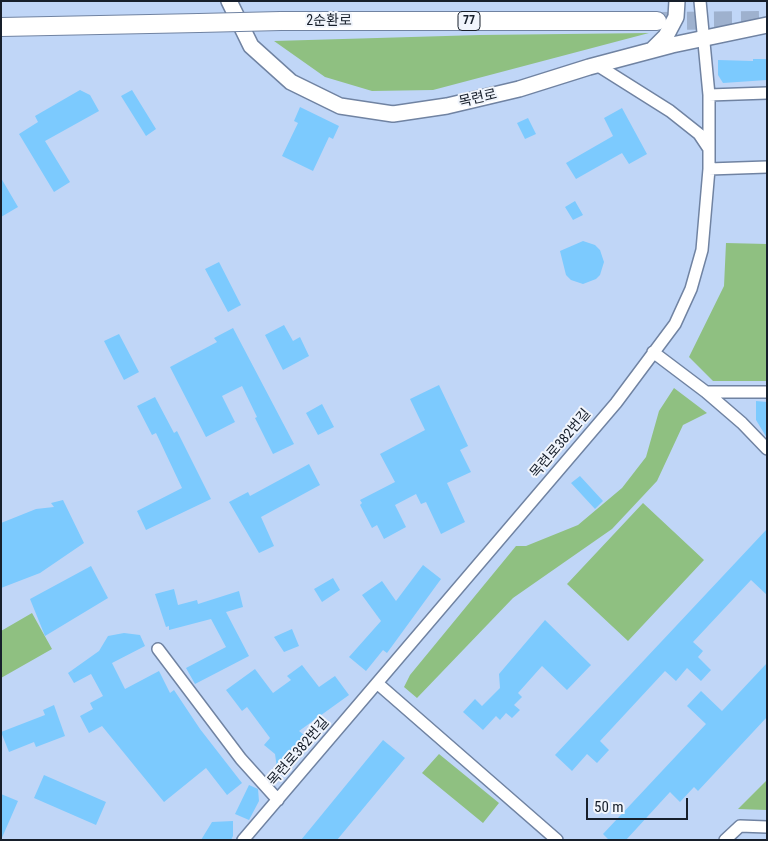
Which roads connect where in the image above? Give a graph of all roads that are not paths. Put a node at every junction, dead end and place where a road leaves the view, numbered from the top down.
1 (229, 1) edge
2 (677, 1) edge
3 (700, 1) edge
4 (657, 21) tunnel mouth
5 (767, 25) edge
6 (1, 27) edge
7 (704, 40) junction
8 (652, 50) junction
9 (596, 65) junction
10 (767, 93) edge
11 (709, 94) junction
12 (709, 149) junction
13 (767, 166) edge
14 (709, 169) junction
15 (653, 352) junction
16 (706, 392) junction
17 (767, 392) edge
18 (767, 449) edge
19 (158, 649) dead end
20 (377, 683) junction
21 (278, 800) junction
22 (767, 827) edge
23 (244, 840) edge
24 (557, 840) edge
25 (725, 840) edge

1 - 9 main road, 목련로
2 - 8 main road
3 - 7 street, 목련로382번길
4 - 6 highway, 2순환로 / 77, bridge
5 - 7 main road, 목련로
7 - 8 main road, 목련로
7 - 11 street, 목련로382번길
8 - 9 main road, 목련로
9 - 12 street
10 - 11 street
11 - 12 street, 목련로382번길
12 - 14 street, 목련로382번길
13 - 14 street
14 - 15 street, 목련로382번길
15 - 16 street
15 - 20 street, 목련로382번길
16 - 17 street
16 - 18 street
19 - 21 street, 목련로382번길
20 - 21 street, 목련로382번길
20 - 24 street
21 - 23 street, 목련로382번길
22 - 25 street

